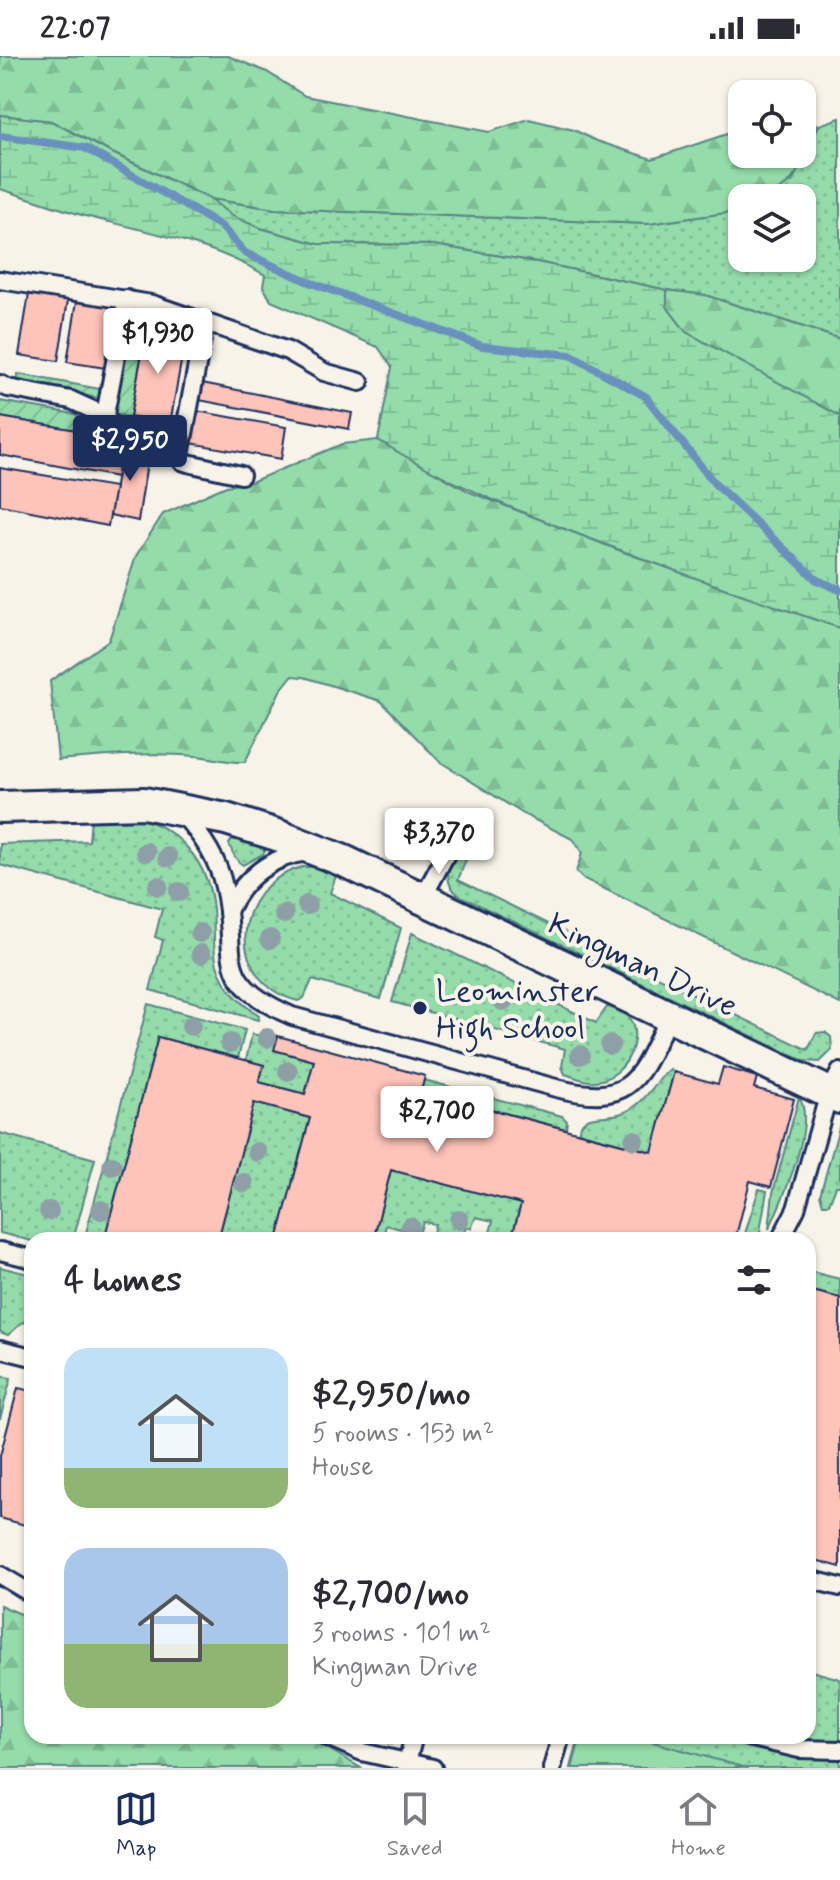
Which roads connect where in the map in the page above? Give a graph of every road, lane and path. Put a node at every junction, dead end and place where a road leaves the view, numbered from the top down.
1 (0, 280) edge
2 (127, 299) junction
3 (205, 323) junction
4 (360, 382) dead end
5 (0, 384) edge
6 (104, 420) junction
7 (181, 442) junction
8 (241, 475) dead end
9 (0, 807) edge
10 (177, 809) junction
11 (459, 830) dead end
12 (320, 851) junction
13 (422, 899) junction
14 (228, 912) junction
15 (669, 1016) junction
16 (836, 1087) edge
17 (784, 1232) edge
18 (0, 1251) edge
19 (24, 1257) edge
20 (0, 1349) edge
21 (24, 1355) edge
22 (0, 1575) edge
23 (816, 1581) edge
24 (840, 1587) edge
25 (24, 1589) edge
26 (344, 1744) edge
27 (412, 1744) edge
28 (559, 1744) edge
29 (778, 1744) edge
30 (840, 1750) edge
31 (407, 1762) junction
32 (433, 1768) edge
33 (552, 1768) edge

1 - 2 lane
2 - 3 lane
2 - 6 lane
3 - 4 lane
3 - 7 lane
5 - 6 lane
6 - 7 lane
7 - 8 lane
9 - 10 street, Kingman Drive
10 - 12 street, Kingman Drive
10 - 14 lane
11 - 13 lane
12 - 13 street, Kingman Drive
12 - 14 lane
13 - 15 street, Kingman Drive
14 - 15 lane
15 - 16 street, Kingman Drive
16 - 17 lane
18 - 19 lane
20 - 21 lane
22 - 25 lane
23 - 24 lane
26 - 31 lane
27 - 31 lane
28 - 33 lane
29 - 30 lane
31 - 32 lane

